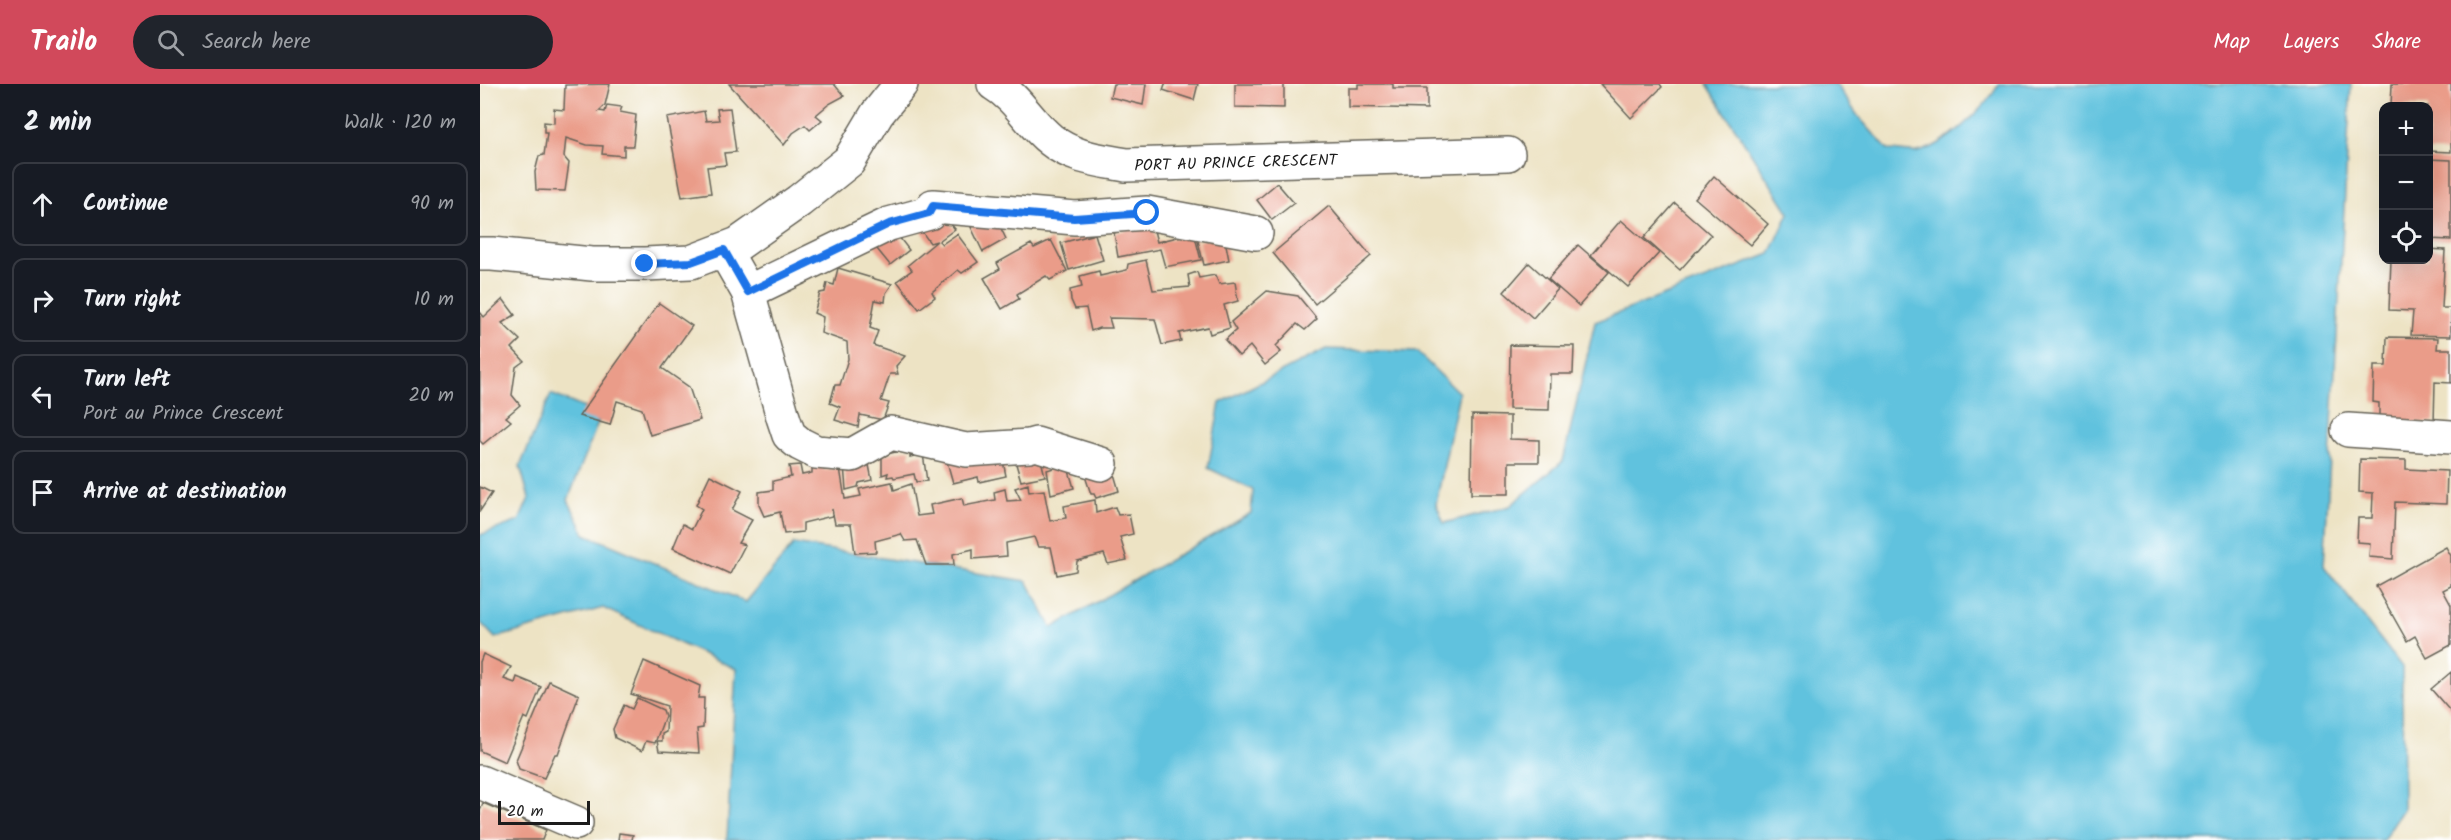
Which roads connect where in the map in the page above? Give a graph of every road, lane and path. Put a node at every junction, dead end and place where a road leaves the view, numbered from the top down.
1 (901, 84) edge
2 (994, 84) edge
3 (1508, 154) dead end
4 (1256, 233) dead end
5 (724, 250) junction
6 (480, 254) edge
7 (748, 292) junction
8 (2348, 430) dead end
9 (2451, 437) edge
10 (1101, 465) dead end
11 (480, 782) edge
12 (576, 823) dead end

1 - 5 street
2 - 3 street, PORT AU PRINCE CRESCENT
4 - 7 street
5 - 6 street
5 - 7 street
7 - 10 street
8 - 9 street
11 - 12 street

